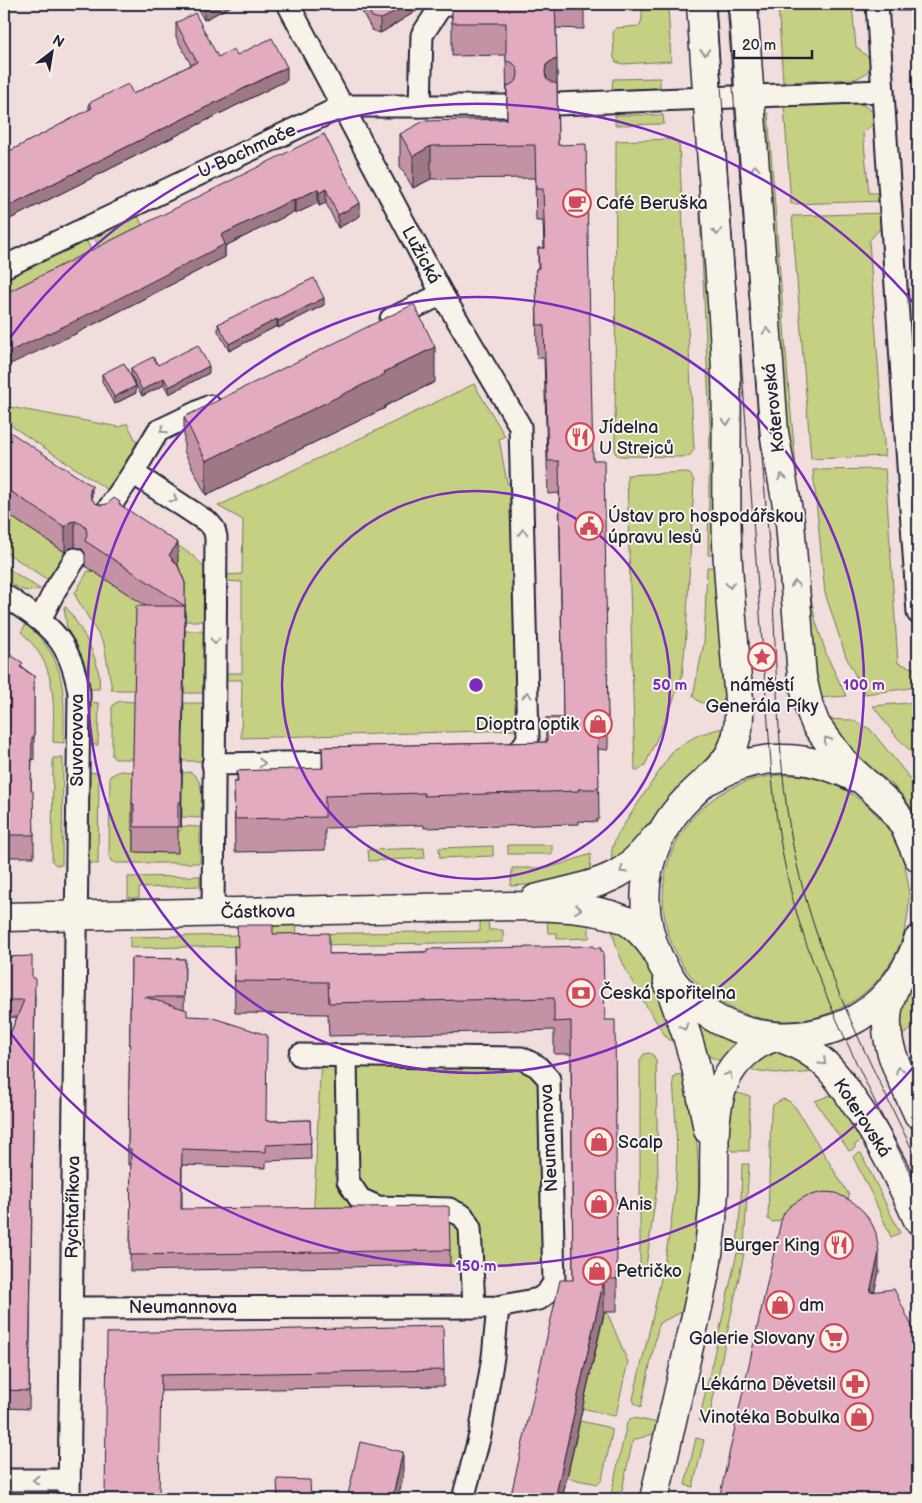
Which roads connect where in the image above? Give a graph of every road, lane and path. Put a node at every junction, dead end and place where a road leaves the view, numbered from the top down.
1 (288, 4) edge
2 (455, 4) edge
3 (701, 4) edge
4 (743, 4) edge
5 (877, 4) edge
6 (883, 91) junction
7 (750, 96) junction
8 (708, 98) junction
9 (557, 104) edge
10 (343, 106) junction
11 (420, 106) junction
12 (506, 106) edge
13 (4, 267) edge
14 (442, 294) junction
15 (374, 327) edge
16 (230, 396) edge
17 (133, 472) junction
18 (102, 518) edge
19 (75, 559) dead end
20 (4, 595) edge
21 (918, 613) edge
22 (40, 620) junction
23 (485, 760) edge
24 (366, 762) edge
25 (213, 764) junction
26 (701, 786) junction
27 (872, 789) junction
28 (668, 822) junction
29 (911, 834) edge
30 (918, 857) edge
31 (512, 906) junction
32 (213, 913) junction
33 (77, 916) junction
34 (4, 917) edge
35 (918, 940) edge
36 (659, 957) junction
37 (908, 968) edge
38 (778, 1037) junction
39 (300, 1056) dead end
40 (346, 1056) junction
41 (918, 1114) edge
42 (714, 1156) junction
43 (918, 1220) edge
44 (474, 1306) junction
45 (498, 1307) junction
46 (72, 1308) junction
47 (4, 1480) edge
48 (69, 1490) edge
49 (463, 1499) edge
50 (654, 1499) edge

1 - 10 street, Lužická
2 - 11 street
3 -> 8 street, Koterovská
4 - 7 street, Koterovská
5 - 6 street
6 - 7 street
6 - 21 street
7 - 8 street
27 -> 7 street, Koterovská
8 - 9 street
8 -> 26 street, Koterovská
10 - 11 street, U Bachmače
10 - 13 street, U Bachmače
10 - 14 street, Lužická
11 - 12 street, U Bachmače
14 - 15 street, Lužická
23 -> 14 street
16 -> 17 street
17 - 18 street
17 -> 25 street
19 - 22 street
20 - 22 street, Suvorovova
22 - 33 street, Suvorovova
25 -> 24 street
25 - 32 street
26 - 27 street, Koterovská
26 - 28 street, Koterovská
27 - 29 street, Koterovská
28 -> 31 street, Částkova
28 - 36 street, Koterovská
29 - 30 street, Koterovská
31 - 32 street, Částkova
31 -> 36 street, Částkova
32 - 33 street, Částkova
33 - 34 street, Částkova
33 - 46 street, Rychtaříkova
35 - 37 street, Koterovská
36 - 38 street, Koterovská
36 -> 42 street
37 - 38 street, Koterovská
41 -> 37 street, Koterovská
42 -> 38 street
38 -> 43 street, Koterovská
39 - 40 street, Neumannova
40 - 44 street
40 - 45 street, Neumannova
42 - 50 street
44 - 45 street, Neumannova
44 - 46 street, Neumannova
45 - 49 street
46 - 48 street, Rychtaříkova
48 -> 47 street

